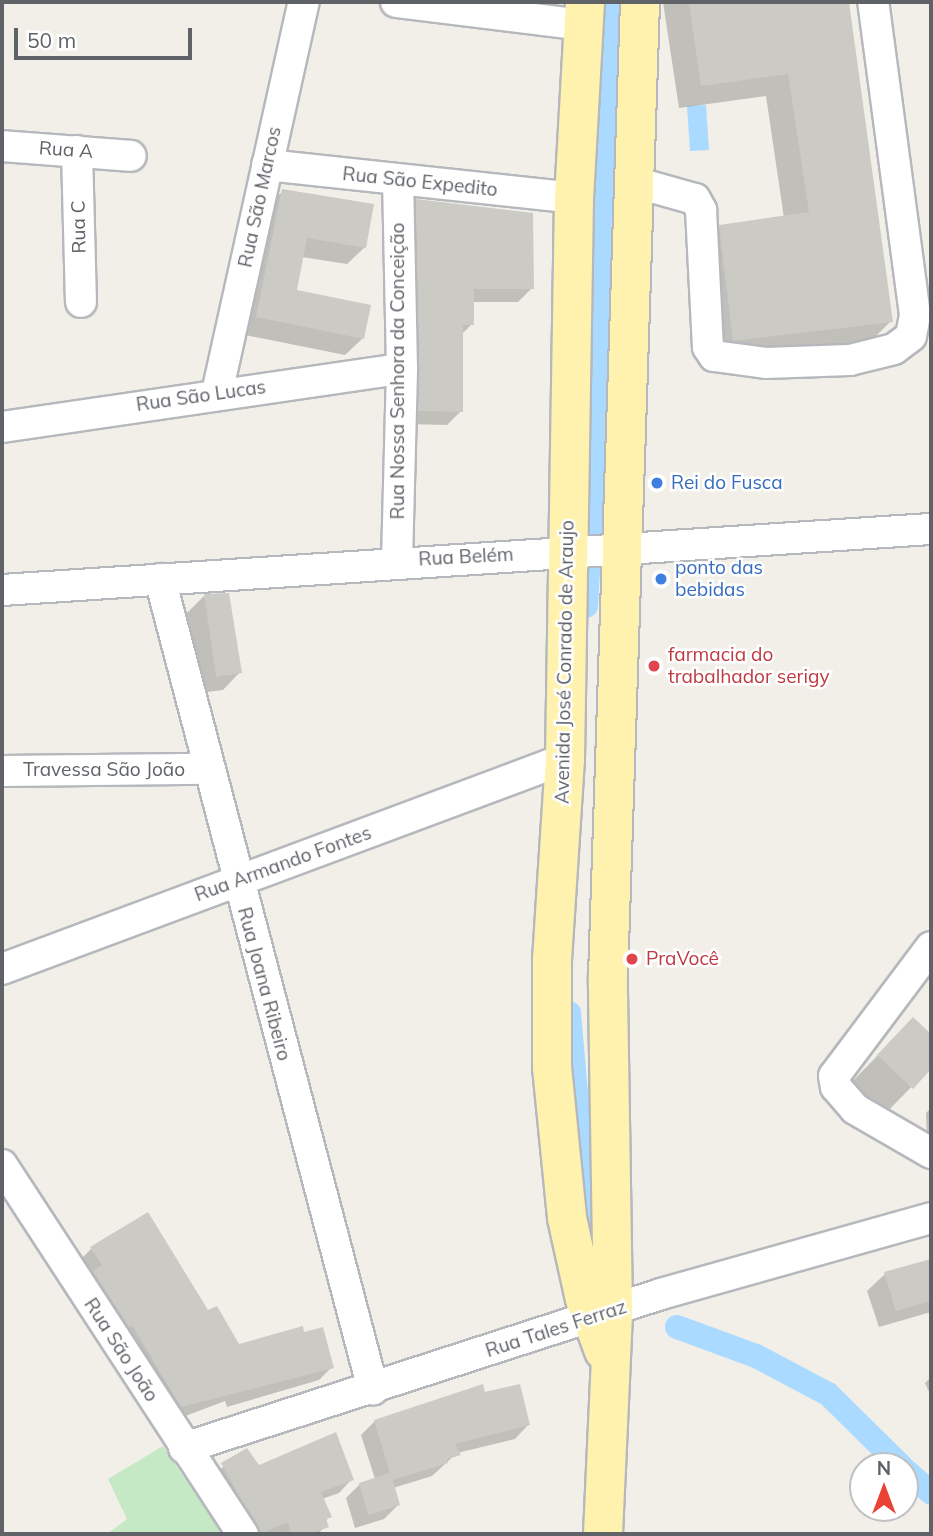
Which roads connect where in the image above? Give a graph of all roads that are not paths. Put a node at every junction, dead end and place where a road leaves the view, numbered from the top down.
1 (304, 2) edge
2 (396, 2) edge
3 (640, 2) edge
4 (873, 2) edge
5 (584, 13) edge
6 (2, 146) edge
7 (77, 151) junction
8 (131, 156) dead end
9 (267, 165) junction
10 (398, 181) junction
11 (634, 182) junction
12 (573, 198) junction
13 (81, 302) dead end
14 (625, 310) junction
15 (576, 346) junction
16 (402, 369) junction
17 (217, 393) junction
18 (2, 427) edge
19 (931, 528) edge
20 (618, 548) junction
21 (571, 550) junction
22 (397, 561) junction
23 (160, 579) junction
24 (2, 590) edge
25 (565, 759) junction
26 (207, 769) junction
27 (2, 771) edge
28 (237, 881) junction
29 (931, 947) edge
30 (2, 969) edge
31 (931, 1153) edge
32 (2, 1165) edge
33 (931, 1218) edge
34 (602, 1314) junction
35 (373, 1388) junction
36 (184, 1448) junction
37 (243, 1534) edge
38 (603, 1534) edge

1 - 9 street, Rua São Marcos
2 - 5 street
3 - 11 main road
4 - 11 street
5 - 12 main road, Avenida José Conrado de Araujo
6 - 7 street, Rua A
7 - 8 street, Rua A
7 - 13 street, Rua C
9 - 10 street, Rua São Expedito
9 - 17 street, Rua São Marcos
10 - 12 street, Rua São Expedito
10 - 16 street, Rua Nossa Senhora da Conceição
11 - 14 main road
12 - 15 main road, Avenida José Conrado de Araujo
14 - 15 main road
14 - 20 main road
15 - 21 main road, Avenida José Conrado de Araujo
16 - 17 street, Rua São Lucas
16 - 22 street, Rua Nossa Senhora da Conceição
17 - 18 street, Rua São Lucas
19 - 20 street, Rua Belém
20 - 21 street, Rua Belém
20 - 34 main road
21 - 22 street, Rua Belém
21 - 25 main road, Avenida José Conrado de Araujo
22 - 23 street, Rua Belém
23 - 24 street, Rua Belém
23 - 26 street, Rua Joana Ribeiro
25 - 28 street, Rua Armando Fontes
25 - 34 main road, Avenida José Conrado de Araujo
26 - 27 street, Travessa São João
26 - 28 street, Rua Joana Ribeiro
28 - 30 street, Rua Armando Fontes
28 - 35 street, Rua Joana Ribeiro
29 - 31 street
32 - 36 street, Rua São João
33 - 34 street, Rua Tales Ferraz
34 - 35 street, Rua Tales Ferraz
34 - 38 main road
35 - 36 street, Rua Tales Ferraz
36 - 37 street, Rua São João

